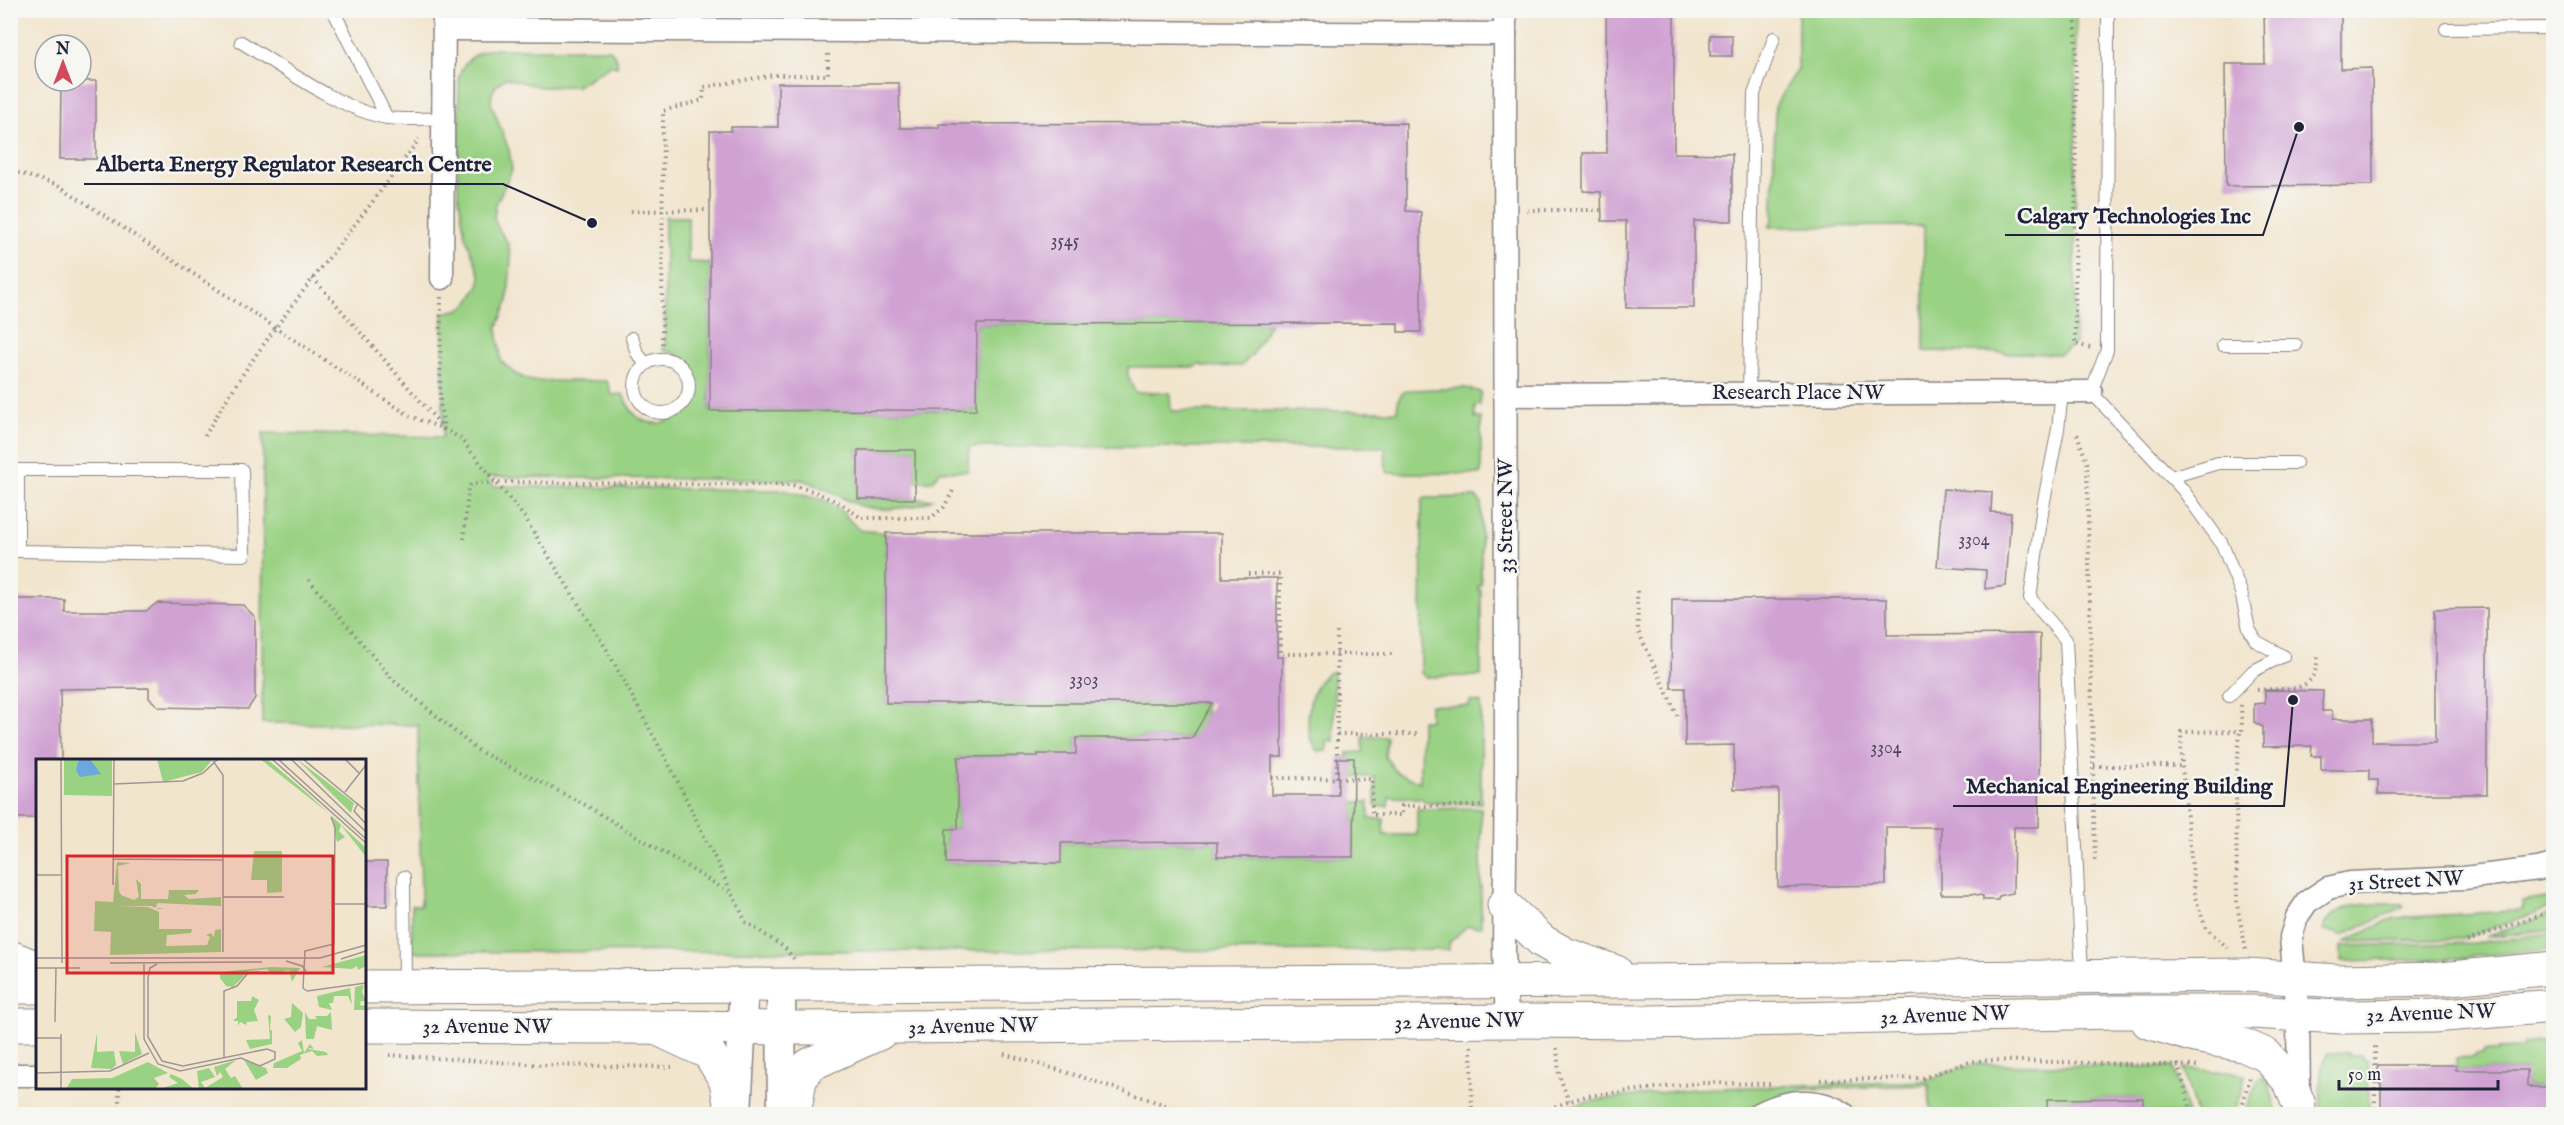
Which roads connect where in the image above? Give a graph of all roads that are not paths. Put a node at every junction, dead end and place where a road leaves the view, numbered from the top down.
1 (333, 10) edge
2 (1505, 10) edge
3 (2108, 10) edge
4 (444, 20) edge
5 (2446, 28) dead end
6 (2553, 28) edge
7 (1505, 33) junction
8 (1774, 38) dead end
9 (241, 42) dead end
10 (387, 118) junction
11 (444, 118) junction
12 (442, 278) road end
13 (632, 338) dead end
14 (2223, 345) dead end
15 (2296, 345) dead end
16 (646, 364) junction
17 (2062, 392) junction
18 (2091, 392) junction
19 (1749, 393) junction
20 (1505, 395) junction
21 (2296, 463) dead end
22 (14, 470) edge
23 (2171, 477) junction
24 (2229, 696) dead end
25 (2553, 865) edge
26 (404, 877) dead end
27 (1504, 905) junction
28 (10, 957) edge
29 (36, 967) edge
30 (2553, 968) edge
31 (790, 976) junction
32 (2082, 977) junction
33 (2293, 978) junction
34 (1506, 980) junction
35 (1643, 981) junction
36 (744, 985) junction
37 (405, 986) junction
38 (10, 987) edge
39 (36, 987) edge
40 (366, 987) edge
41 (2553, 1006) edge
42 (2115, 1012) junction
43 (2298, 1015) junction
44 (1507, 1021) junction
45 (10, 1025) edge
46 (36, 1025) edge
47 (652, 1027) junction
48 (743, 1027) junction
49 (781, 1028) junction
50 (893, 1028) junction
51 (372, 1040) edge
52 (10, 1075) edge
53 (36, 1075) edge
54 (2299, 1110) edge
55 (732, 1114) edge
56 (737, 1114) edge
57 (782, 1114) edge
58 (794, 1114) edge
59 (1759, 1114) edge
60 (1844, 1114) edge

1 - 10 lane
2 - 7 street, 33 Street NW
3 - 18 lane
4 - 7 street
4 - 11 street
5 - 6 lane
7 - 20 street, 33 Street NW
8 - 19 lane
9 - 10 lane
10 - 11 lane
11 - 12 street
13 - 16 lane
14 - 15 lane
16 - 16 lane
17 - 18 street, Research Place NW
17 - 19 street, Research Place NW
17 - 32 lane
18 - 23 lane
19 - 20 street, Research Place NW
20 - 27 street, 33 Street NW
21 - 23 lane
22 - 22 lane
23 - 24 lane
25 - 33 street, 31 Street NW
26 - 37 lane
27 - 34 street, 33 Street NW
27 - 35 main road
28 - 29 main road
30 - 33 main road, 32 Avenue NW
31 - 34 main road, 32 Avenue NW
31 - 36 main road, 32 Avenue NW
31 - 49 street
32 - 33 main road, 32 Avenue NW
32 - 35 main road, 32 Avenue NW
33 - 43 street, 31 Street NW
34 - 35 main road, 32 Avenue NW
34 - 44 street, 33 Street NW
36 - 37 main road, 32 Avenue NW
36 - 48 street
37 - 40 main road, 32 Avenue NW
38 - 39 main road
41 - 43 main road, 32 Avenue NW
42 - 43 main road, 32 Avenue NW
42 - 44 main road, 32 Avenue NW
42 - 54 main road
43 - 54 street, 31 Street NW
44 - 50 main road, 32 Avenue NW
45 - 46 main road
47 - 48 main road, 32 Avenue NW
47 - 51 main road, 32 Avenue NW
47 - 55 main road
48 - 49 main road, 32 Avenue NW
48 - 56 street
49 - 50 main road, 32 Avenue NW
49 - 57 street
50 - 58 main road
52 - 53 street
59 - 60 street

